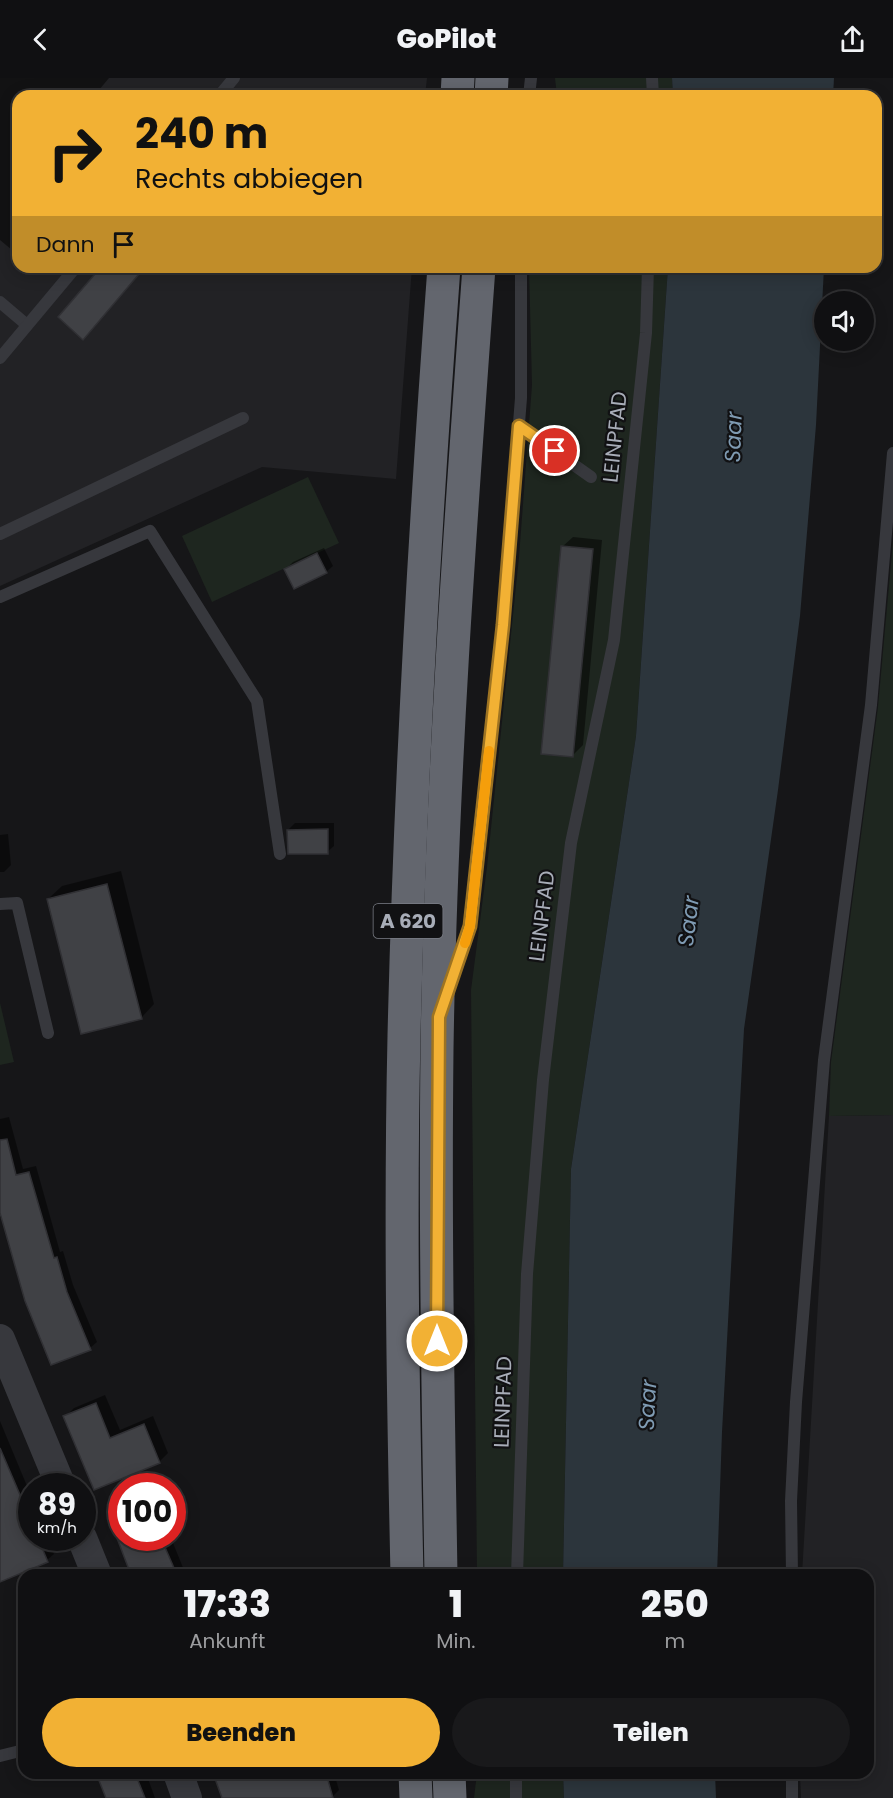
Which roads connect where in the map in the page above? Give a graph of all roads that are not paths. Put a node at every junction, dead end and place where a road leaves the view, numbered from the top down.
1 (234, 78) edge
2 (224, 90) edge
3 (71, 273) edge
4 (444, 273) edge
5 (479, 273) edge
6 (521, 273) edge
7 (648, 273) edge
8 (0, 302) edge
9 (27, 325) junction
10 (0, 358) edge
11 (243, 418) dead end
12 (519, 426) junction
13 (893, 453) edge
14 (591, 477) dead end
15 (0, 534) edge
16 (0, 597) edge
17 (280, 854) dead end
18 (0, 904) edge
19 (439, 1017) junction
20 (48, 1033) dead end
21 (0, 1339) edge
22 (56, 1473) edge
23 (87, 1551) edge
24 (95, 1569) edge
25 (407, 1569) edge
26 (441, 1569) edge
27 (517, 1569) edge
28 (792, 1569) edge
29 (18, 1752) edge
30 (0, 1756) edge
31 (180, 1779) edge
32 (415, 1779) edge
33 (449, 1779) edge
34 (516, 1779) edge
35 (792, 1779) edge
36 (187, 1798) edge
37 (416, 1798) edge
38 (450, 1798) edge
39 (516, 1798) edge
40 (792, 1798) edge

1 - 2 lane
3 - 9 lane
4 - 25 highway, A 620
5 - 19 highway, A 620
6 - 12 lane
7 - 27 lane, LEINPFAD
8 - 9 lane
9 - 10 lane
11 - 15 lane
12 - 14 lane
12 - 19 lane
13 - 28 lane
16 - 17 lane
18 - 20 lane
19 - 26 highway, A 620
21 - 22 street
23 - 24 street
29 - 30 lane
31 - 36 street
32 - 37 highway
33 - 38 highway
34 - 39 lane
35 - 40 lane

